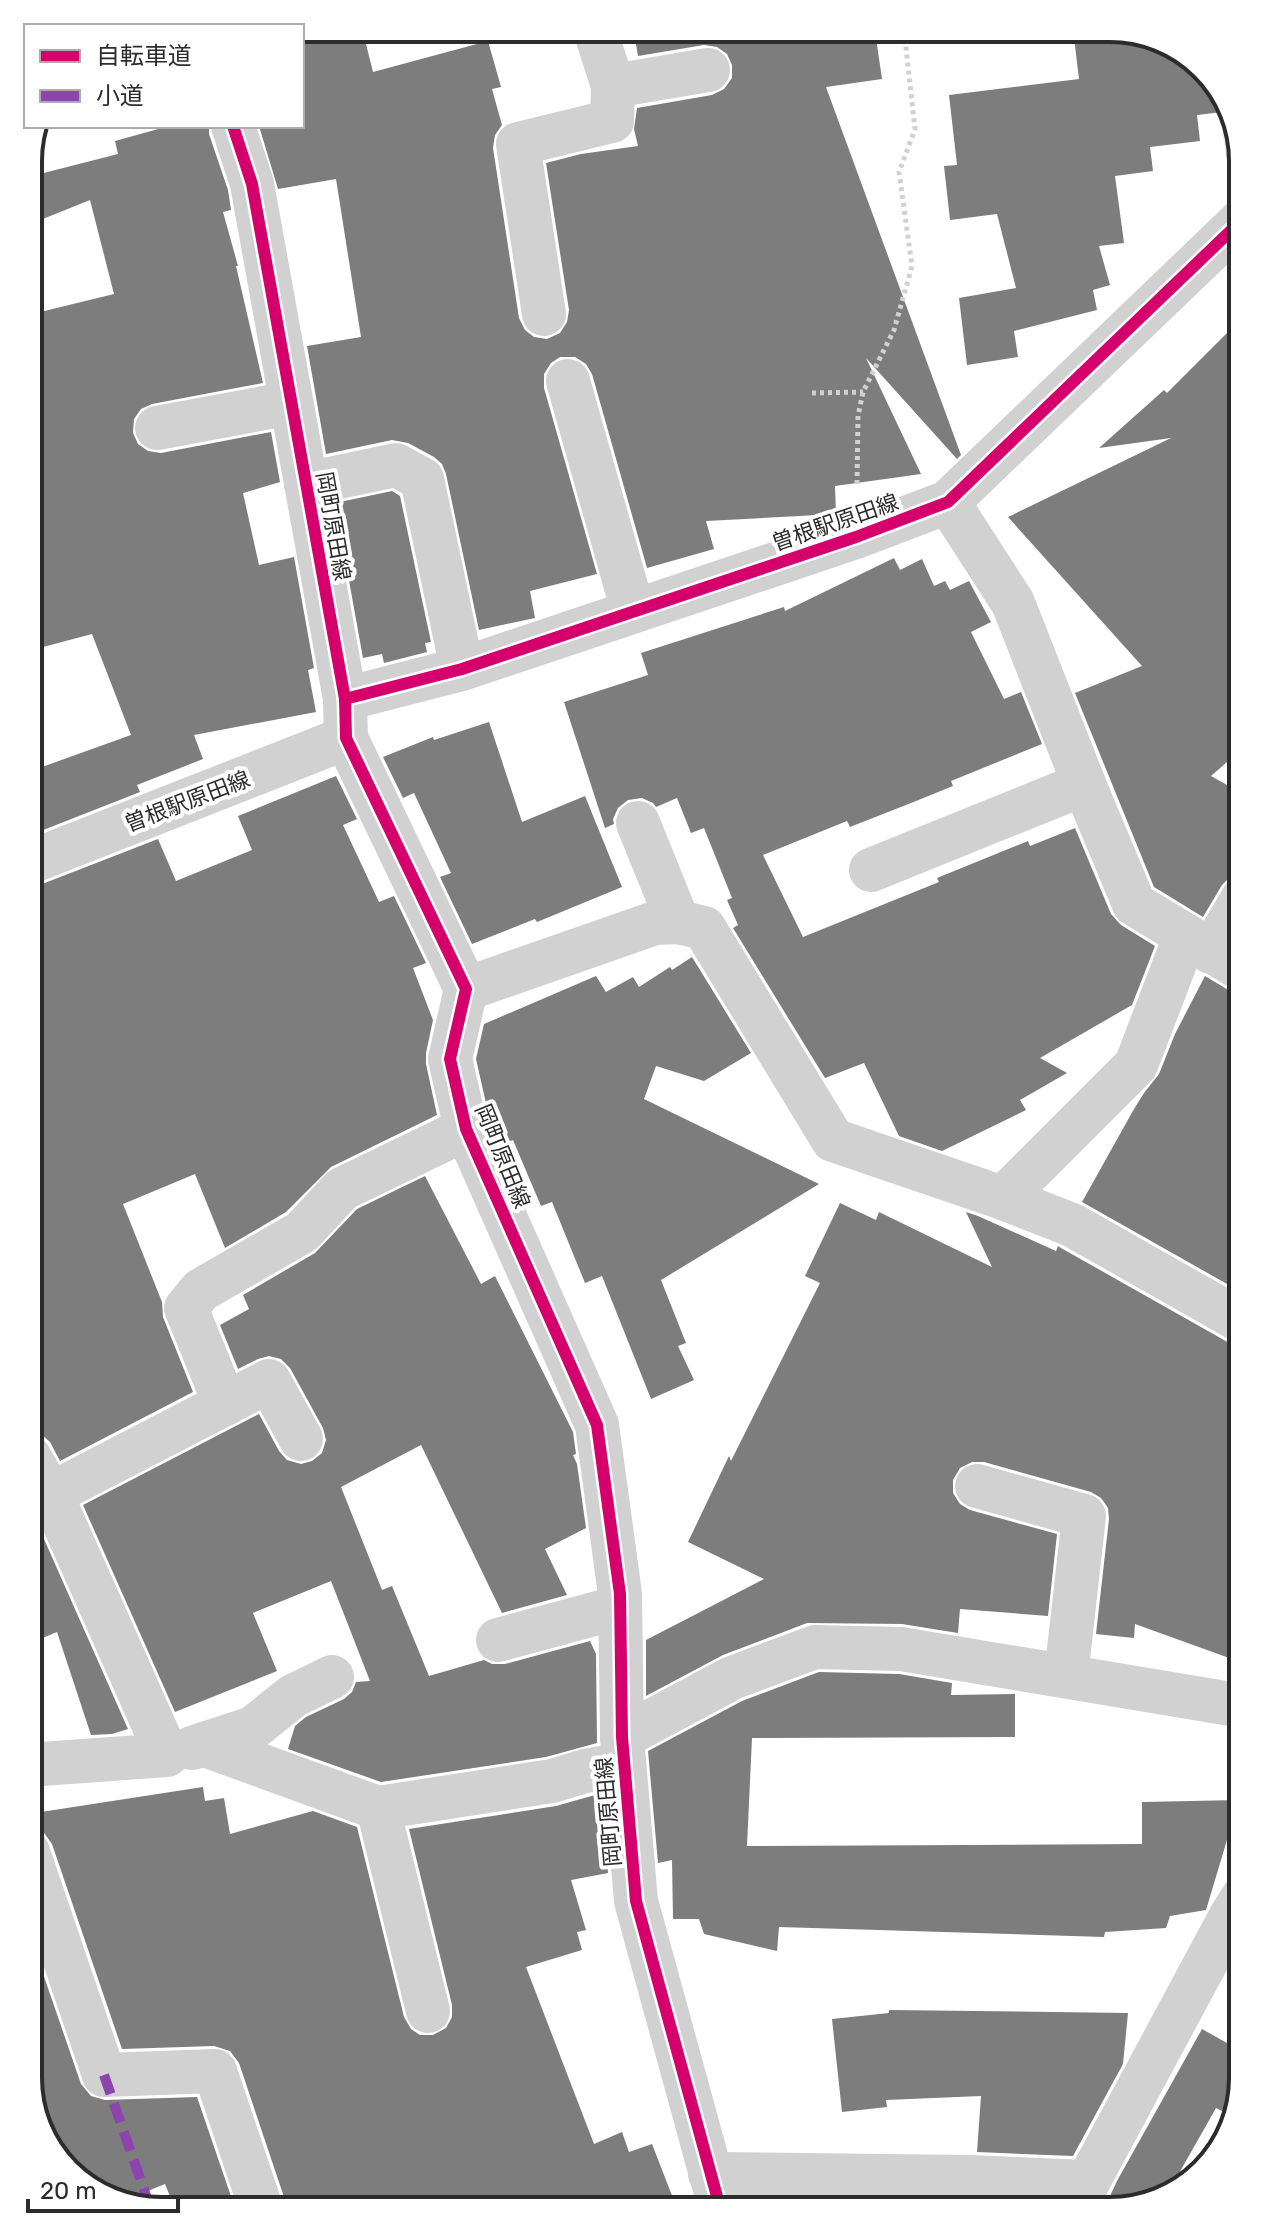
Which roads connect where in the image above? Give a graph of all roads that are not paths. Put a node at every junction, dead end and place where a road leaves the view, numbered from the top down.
1 (599, 42) edge
2 (708, 70) dead end
3 (613, 86) junction
4 (234, 128) edge
5 (1229, 232) edge
6 (544, 314) dead end
7 (568, 381) dead end
8 (291, 403) junction
9 (157, 428) dead end
10 (306, 484) junction
11 (948, 502) junction
12 (633, 611) junction
13 (462, 669) junction
14 (345, 719) junction
15 (1084, 784) junction
16 (638, 823) dead end
17 (42, 857) edge
18 (871, 870) dead end
19 (678, 922) junction
20 (1229, 924) edge
21 (1213, 953) edge
22 (466, 989) junction
23 (466, 1129) junction
24 (1003, 1198) junction
25 (1229, 1314) edge
26 (225, 1404) junction
27 (301, 1439) dead end
28 (42, 1479) edge
29 (977, 1486) dead end
30 (51, 1494) junction
31 (620, 1607) junction
32 (498, 1640) dead end
33 (1066, 1676) junction
34 (332, 1677) dead end
35 (1229, 1704) edge
36 (186, 1750) junction
37 (623, 1751) junction
38 (42, 1764) edge
39 (378, 1808) junction
40 (42, 1893) edge
41 (1229, 1920) edge
42 (428, 2011) dead end
43 (715, 2192) edge
44 (1082, 2196) edge
45 (257, 2197) edge

1 - 3 street
2 - 3 street
3 - 6 street
4 - 8 street, 岡町原田線
5 - 11 street, 曽根駅原田線
7 - 12 street
8 - 9 street
8 - 10 street, 岡町原田線
10 - 13 street
10 - 14 street, 岡町原田線
11 - 12 street, 曽根駅原田線
11 - 15 street
12 - 13 street, 曽根駅原田線
13 - 14 street, 曽根駅原田線
14 - 17 street, 曽根駅原田線
14 - 22 street, 岡町原田線
15 - 18 street
15 - 21 street
16 - 19 street
19 - 22 street
19 - 24 street
20 - 21 street
21 - 24 street
22 - 23 street, 岡町原田線
23 - 26 street
23 - 31 street, 岡町原田線
24 - 25 street
26 - 27 street
26 - 30 street
28 - 30 street
29 - 33 street
30 - 36 street
31 - 32 street
31 - 37 street, 岡町原田線
33 - 35 street
33 - 37 street
34 - 36 street
36 - 38 street
36 - 39 street
37 - 39 street
37 - 43 street, 岡町原田線
39 - 42 street
40 - 45 street
41 - 44 street
43 - 44 street

